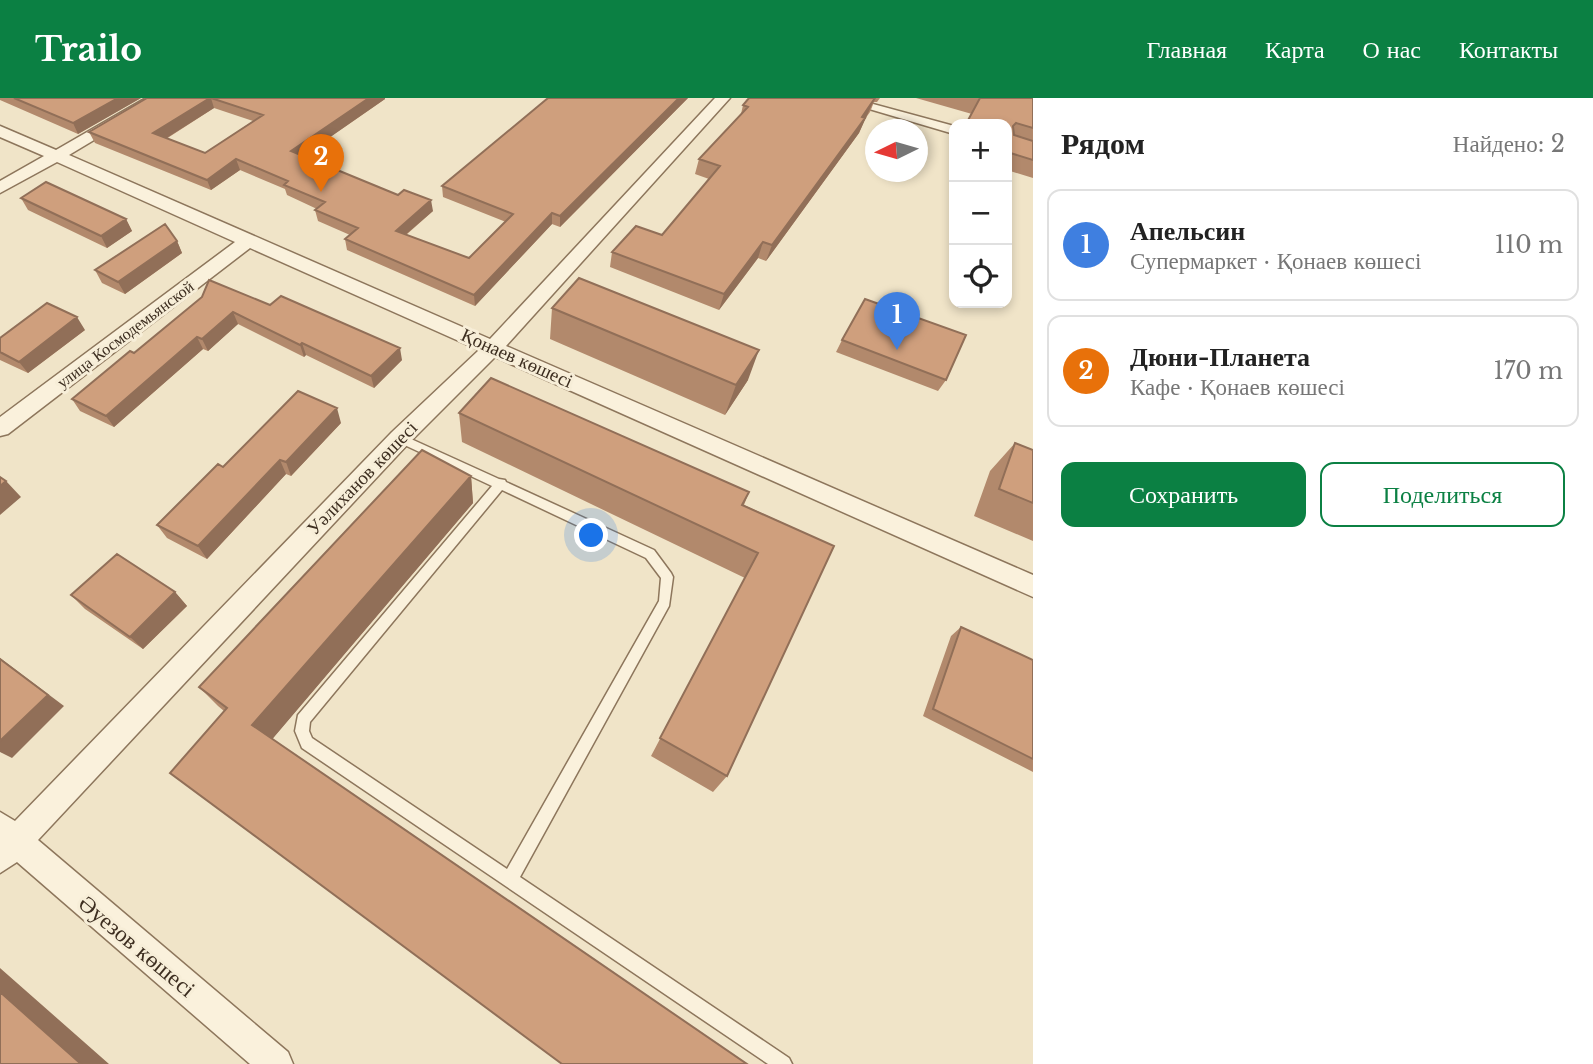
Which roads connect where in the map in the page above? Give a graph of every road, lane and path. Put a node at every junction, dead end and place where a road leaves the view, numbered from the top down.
1 (157, 98) edge
2 (723, 98) edge
3 (838, 98) edge
4 (949, 129) edge
5 (0, 131) edge
6 (57, 156) junction
7 (0, 188) edge
8 (249, 240) junction
9 (493, 348) junction
10 (0, 428) edge
11 (400, 438) junction
12 (501, 483) junction
13 (1033, 586) edge
14 (5, 842) edge
15 (511, 878) junction
16 (276, 1064) edge
17 (783, 1064) edge

1 - 6 street
2 - 9 street, Уәлиханов көшесі
3 - 4 street
5 - 6 street, Қонаев көшесі
6 - 7 street
6 - 8 street, Қонаев көшесі
8 - 9 street, Қонаев көшесі
8 - 10 street, улица Космодемьянской
9 - 11 street, Уәлиханов көшесі
9 - 13 street, Қонаев көшесі
11 - 12 lane
11 - 14 street, Уәлиханов көшесі
12 - 15 lane
12 - 15 lane
14 - 16 street, Әуезов көшесі
15 - 17 lane

